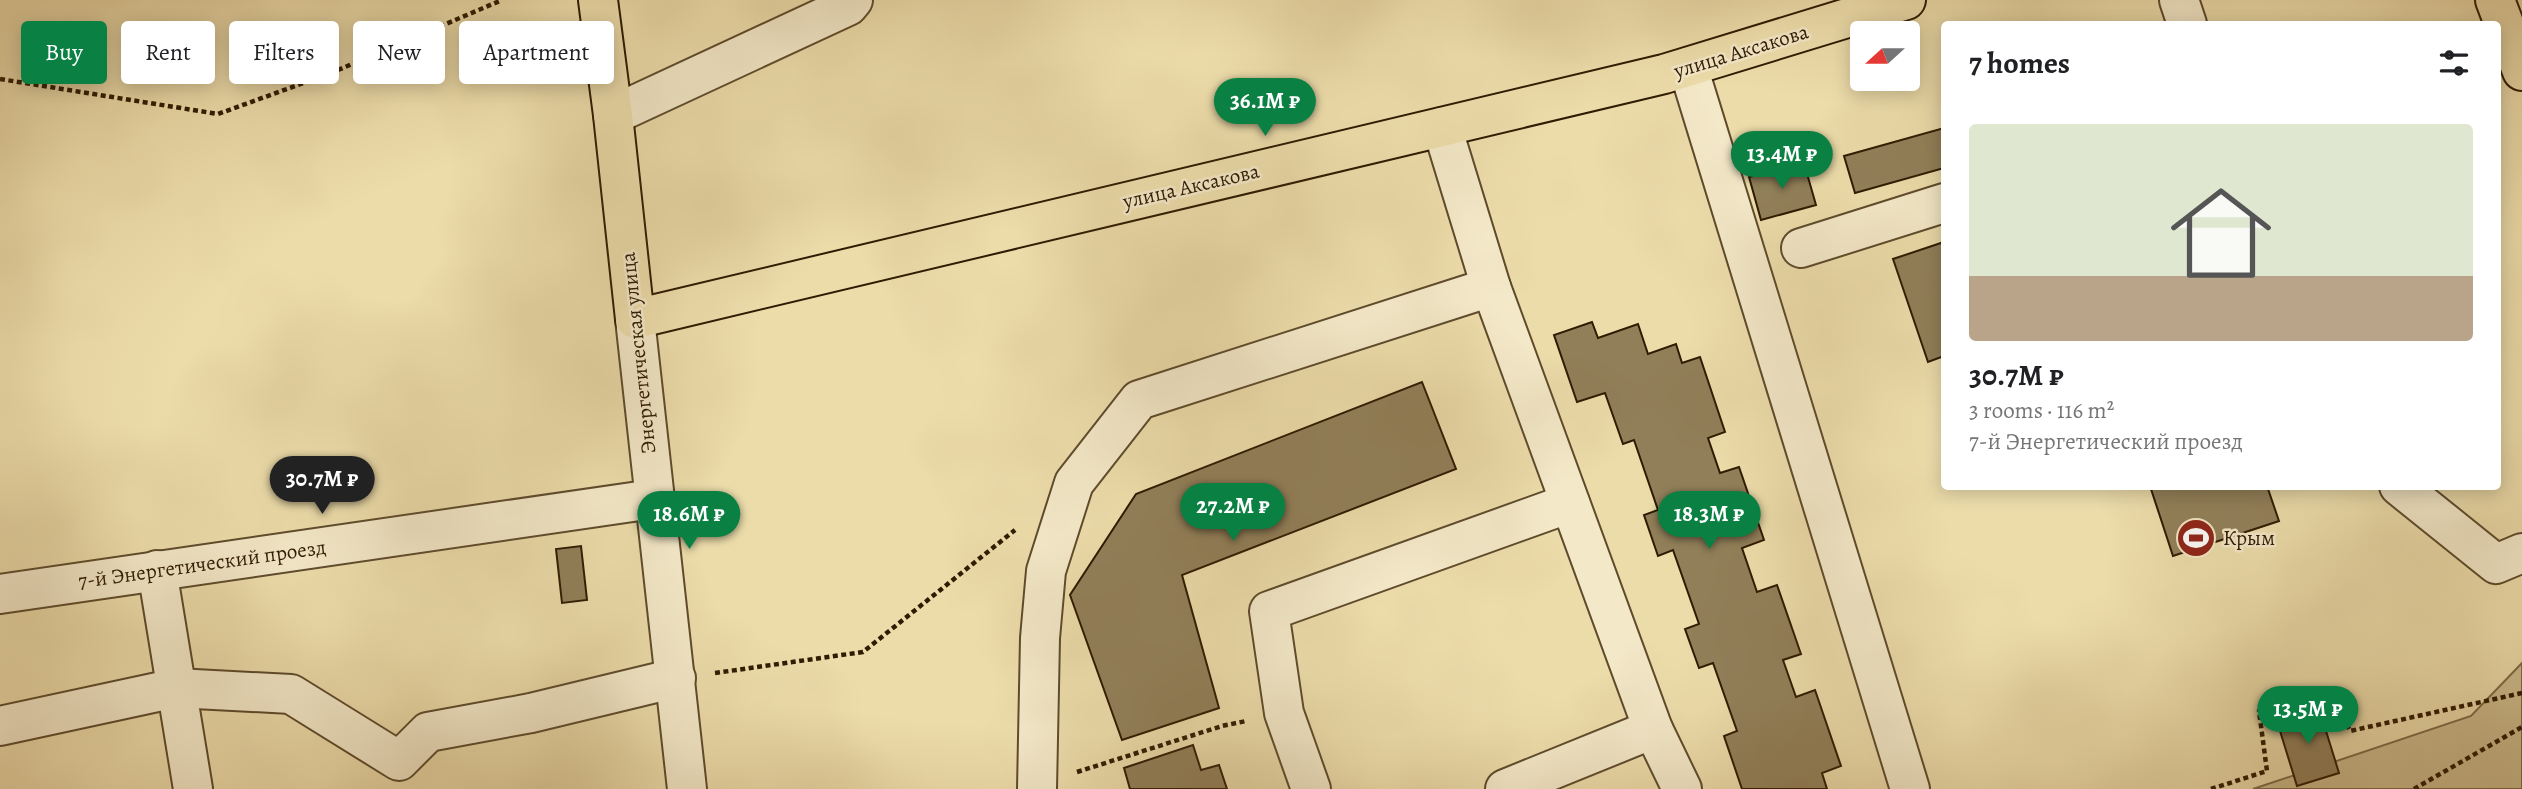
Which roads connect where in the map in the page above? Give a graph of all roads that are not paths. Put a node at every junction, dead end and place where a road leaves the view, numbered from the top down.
1 (598, 0) edge
2 (853, 0) edge
3 (1906, 0) edge
4 (2179, 0) edge
5 (2496, 0) edge
6 (2186, 21) edge
7 (1688, 67) junction
8 (2522, 71) edge
9 (613, 115) junction
10 (1442, 127) junction
11 (1941, 204) edge
12 (1801, 248) dead end
13 (1491, 287) junction
14 (635, 319) junction
15 (2404, 490) edge
16 (653, 499) junction
17 (1570, 503) junction
18 (2522, 553) edge
19 (157, 570) junction
20 (0, 594) edge
21 (676, 678) junction
22 (176, 688) junction
23 (0, 726) edge
24 (1653, 729) junction
25 (398, 775) edge
26 (1036, 787) edge
27 (193, 789) edge
28 (687, 789) edge
29 (1311, 789) edge
30 (1505, 789) edge
31 (1682, 789) edge
32 (1910, 789) edge

1 - 9 main road, Энергетическая улица
2 - 9 street
3 - 7 main road, улица Аксакова
4 - 6 street
5 - 8 main road
7 - 10 main road, улица Аксакова
7 - 32 street
9 - 14 main road, Энергетическая улица
10 - 13 street
10 - 14 main road, улица Аксакова
11 - 12 street
13 - 17 street
13 - 26 street
14 - 16 street, Энергетическая улица
15 - 18 street
16 - 19 street, 7-й Энергетический проезд
16 - 21 street, Энергетическая улица
17 - 24 street
17 - 29 street
19 - 20 street, 7-й Энергетический проезд
19 - 22 street
21 - 25 street
21 - 28 street, Энергетическая улица
22 - 23 street
22 - 25 street
22 - 27 street
24 - 30 street
24 - 31 street

